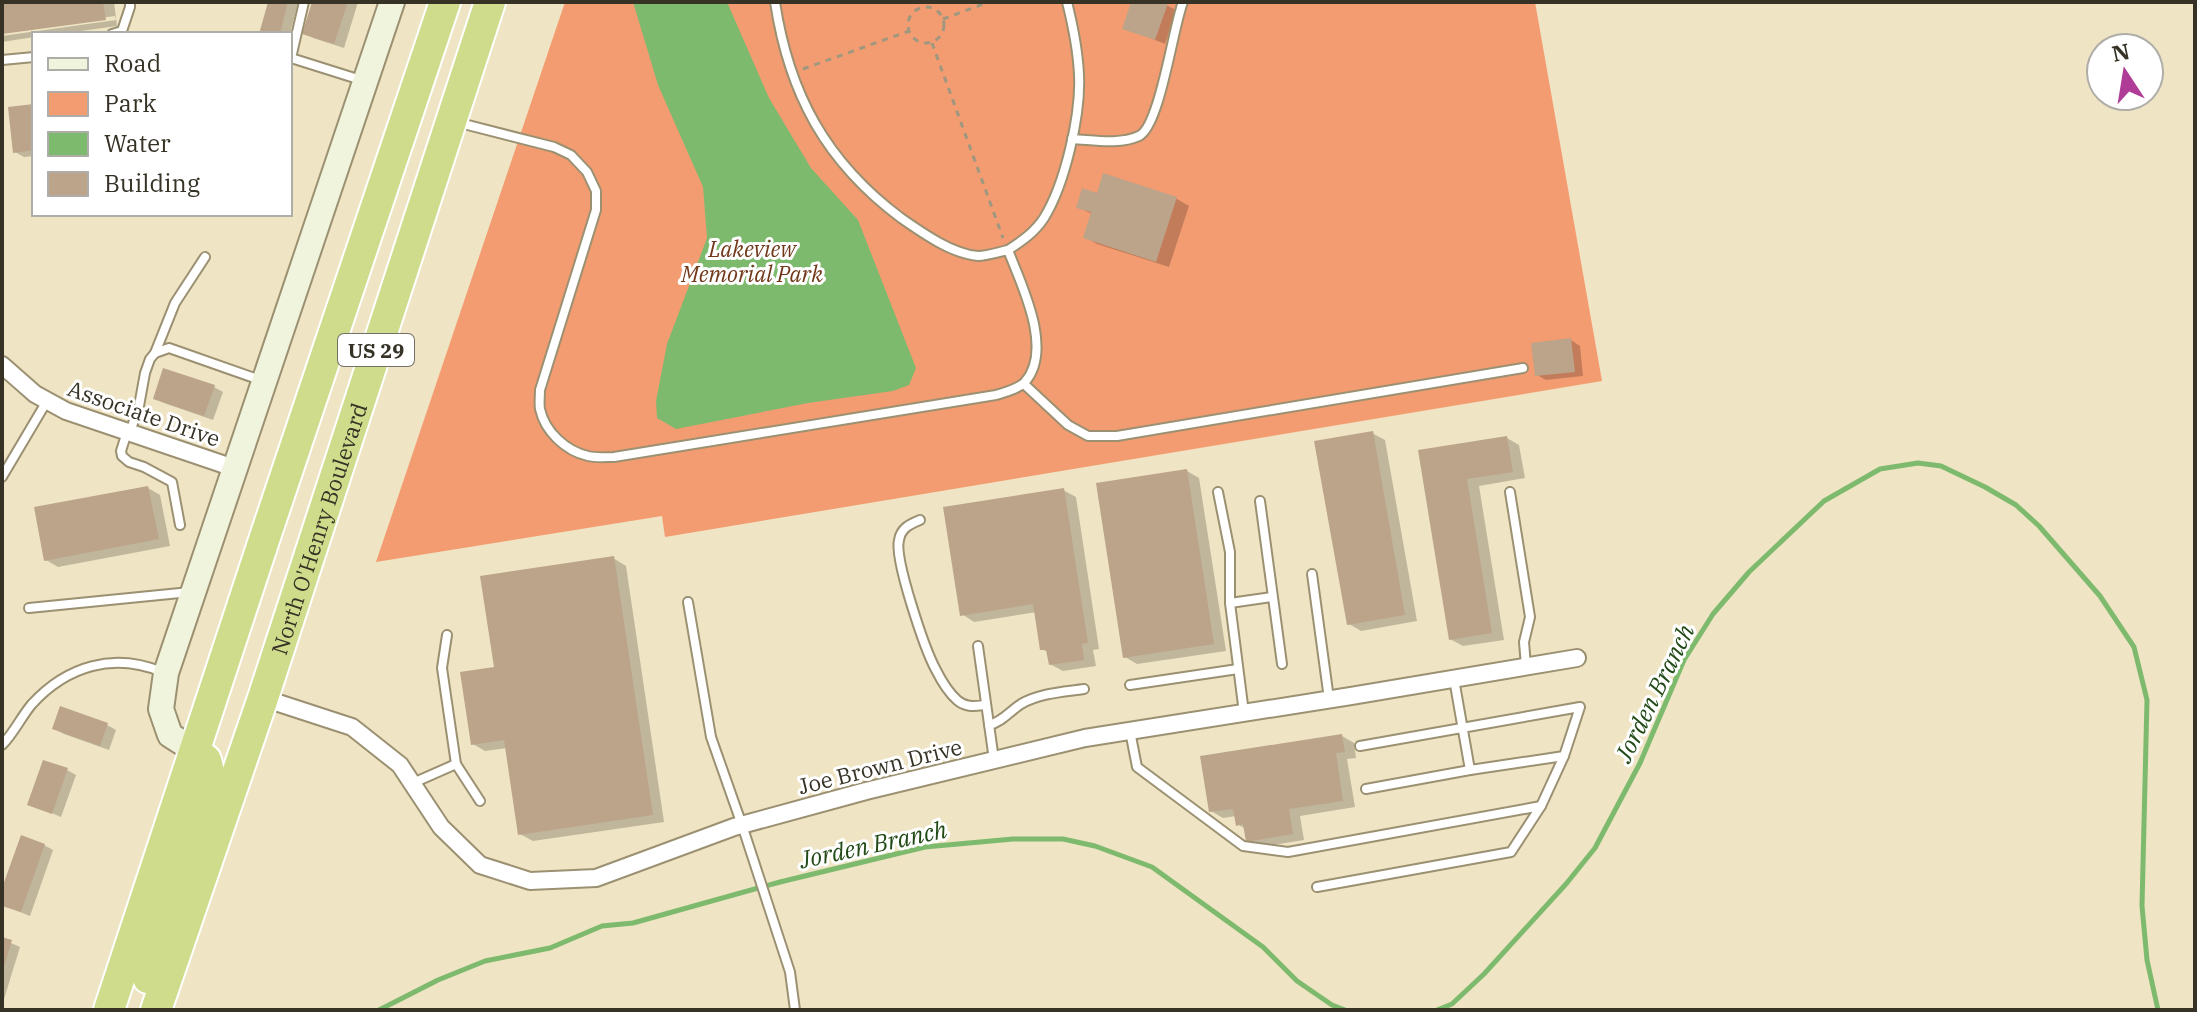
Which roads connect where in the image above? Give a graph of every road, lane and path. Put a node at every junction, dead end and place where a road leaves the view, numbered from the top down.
1 (130, 2) edge
2 (304, 2) edge
3 (392, 2) edge
4 (445, 2) edge
5 (490, 2) edge
6 (775, 2) edge
7 (918, 2) edge
8 (989, 2) edge
9 (1067, 2) edge
10 (1183, 2) edge
11 (920, 8) junction
12 (943, 19) junction
13 (909, 31) junction
14 (119, 32) edge
15 (932, 43) junction
16 (292, 54) edge
17 (32, 57) edge
18 (292, 58) edge
19 (2, 60) edge
20 (792, 72) junction
21 (366, 81) junction
22 (451, 121) junction
23 (1072, 139) junction
24 (1008, 250) junction
25 (205, 257) dead end
26 (155, 353) junction
27 (3, 368) edge
28 (1523, 368) dead end
29 (266, 382) junction
30 (1024, 384) junction
31 (47, 401) junction
32 (128, 432) junction
33 (237, 469) junction
34 (2, 477) edge
35 (1218, 492) dead end
36 (1510, 492) dead end
37 (1260, 501) dead end
38 (920, 520) dead end
39 (180, 525) dead end
40 (1312, 574) dead end
41 (194, 592) junction
42 (1272, 597) junction
43 (688, 602) dead end
44 (1230, 603) junction
45 (29, 608) dead end
46 (447, 635) dead end
47 (978, 646) dead end
48 (1577, 658) dead end
49 (1282, 664) dead end
50 (1526, 666) junction
51 (1238, 669) junction
52 (166, 673) junction
53 (1454, 679) junction
54 (1130, 685) dead end
55 (1084, 689) dead end
56 (263, 698) junction
57 (1329, 699) junction
58 (986, 705) junction
59 (1244, 713) junction
60 (989, 725) junction
61 (1462, 727) junction
62 (1130, 731) junction
63 (3, 744) edge
64 (1360, 746) dead end
65 (195, 751) junction
66 (2, 755) edge
67 (1564, 756) junction
68 (994, 760) junction
69 (456, 764) junction
70 (1470, 770) junction
71 (412, 784) junction
72 (1366, 789) dead end
73 (480, 801) dead end
74 (1541, 806) junction
75 (742, 825) junction
76 (1317, 887) dead end
77 (109, 1010) edge
78 (143, 1010) edge
79 (156, 1010) edge
80 (795, 1010) edge

1 - 14 lane
2 - 16 lane
3 - 21 street
4 - 65 highway, US 29
5 - 22 highway, North O'Henry Boulevard / US 29
6 - 20 lane
7 - 11 path
8 - 12 path
9 - 23 lane
10 - 23 lane
11 - 12 path
11 - 13 path
12 - 15 path
13 - 15 path
13 - 20 path
15 - 24 path
17 - 19 lane
18 - 21 lane
20 - 24 lane
21 - 29 street
22 - 30 lane
22 - 56 highway, North O'Henry Boulevard / US 29
23 - 24 lane
24 - 30 lane
25 - 26 lane
26 - 29 lane
26 - 32 lane
27 - 31 street, Associate Drive
28 - 30 lane
29 - 33 street
31 - 32 street, Associate Drive
31 - 34 lane
32 - 33 street, Associate Drive
32 - 39 lane
33 - 41 street
35 - 44 lane
36 - 50 lane
37 - 42 lane
38 - 58 lane
40 - 57 lane
41 - 45 lane
41 - 52 street
42 - 44 lane
42 - 49 lane
43 - 75 lane
44 - 51 lane
46 - 69 lane
47 - 58 lane
48 - 50 street, Joe Brown Drive
50 - 53 street, Joe Brown Drive
51 - 54 lane
51 - 59 lane
52 - 63 lane
52 - 65 street
53 - 57 street, Joe Brown Drive
53 - 61 lane
55 - 60 lane
56 - 71 street, Joe Brown Drive
56 - 79 highway, North O'Henry Boulevard / US 29
57 - 59 street, Joe Brown Drive
58 - 60 lane
59 - 62 street, Joe Brown Drive
60 - 68 lane
61 - 64 lane
61 - 67 lane
61 - 70 lane
62 - 68 street, Joe Brown Drive
62 - 74 lane
63 - 66 lane
65 - 77 highway, US 29
65 - 78 highway
67 - 70 lane
67 - 74 lane
68 - 75 street, Joe Brown Drive
69 - 71 lane
69 - 73 lane
70 - 72 lane
71 - 75 street, Joe Brown Drive
74 - 76 lane
75 - 80 lane

